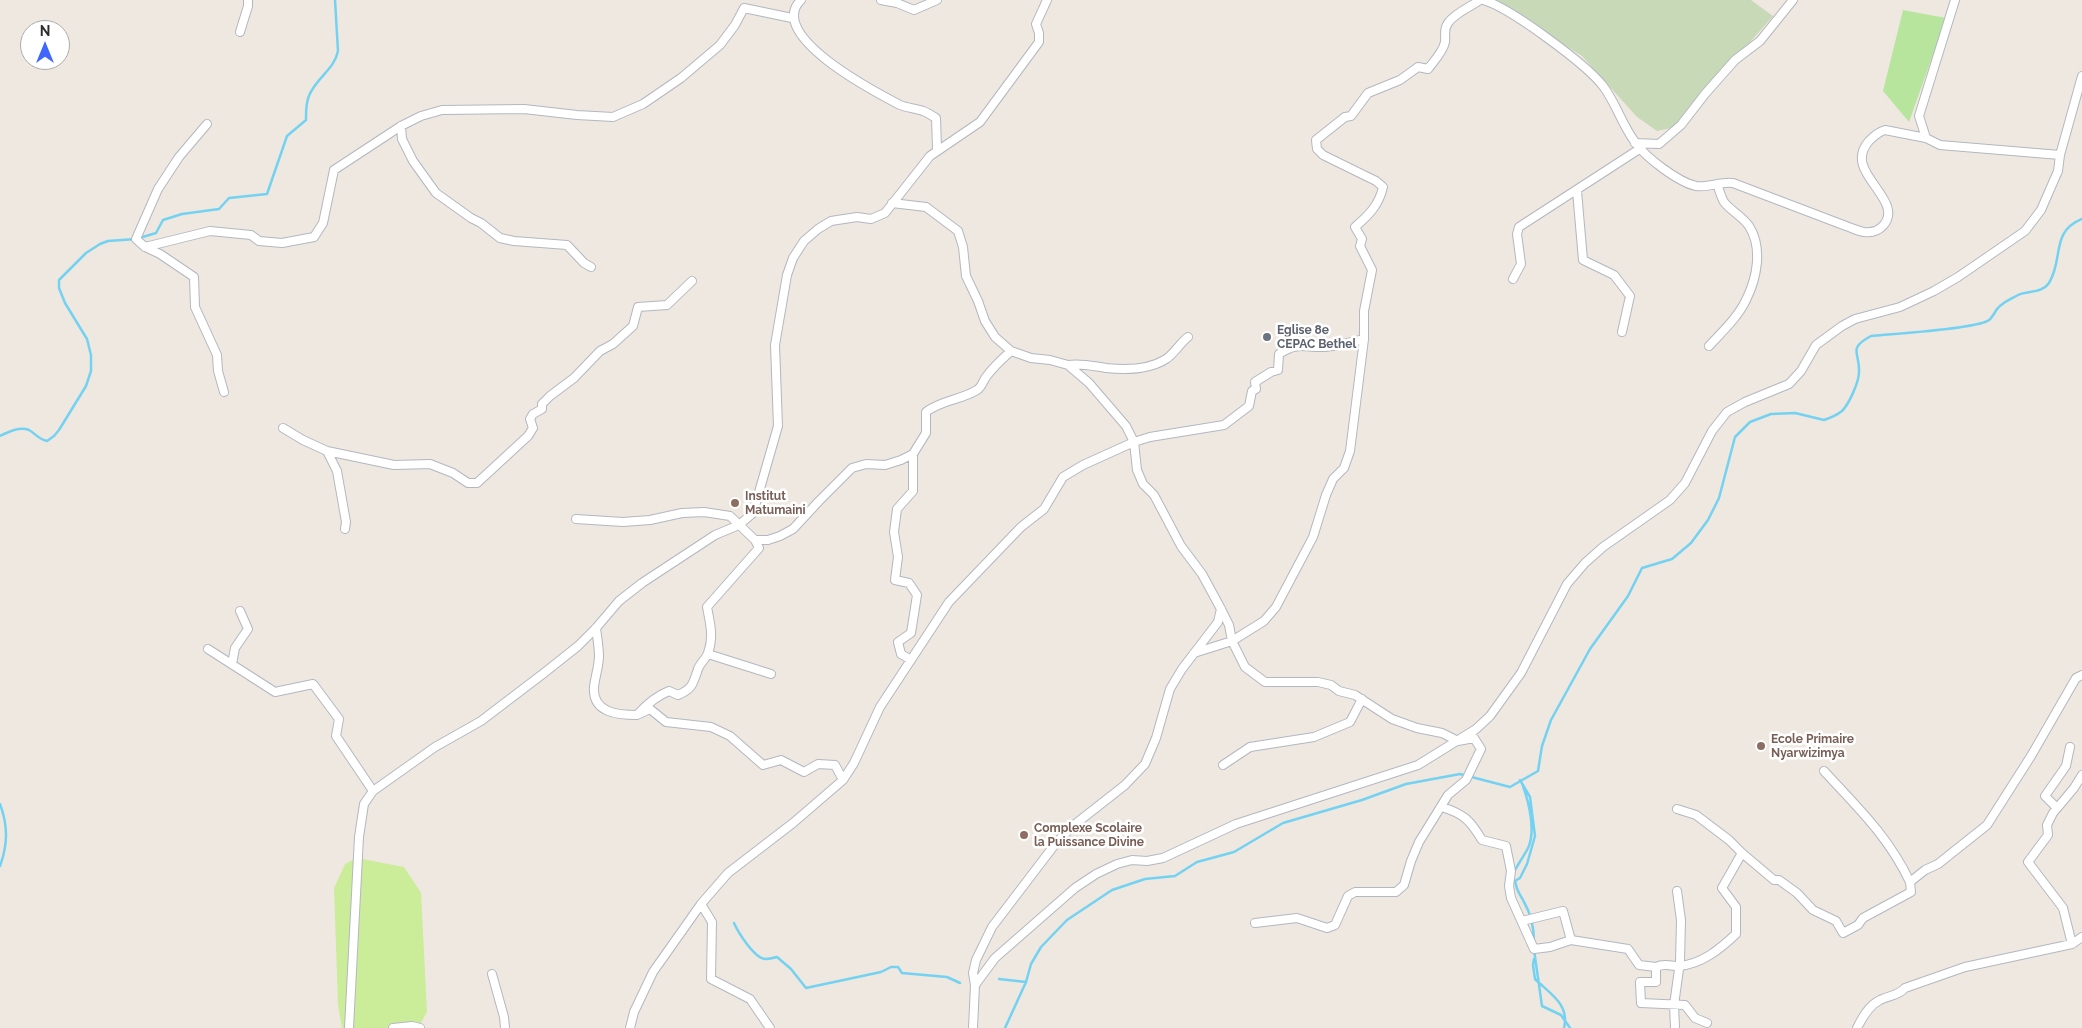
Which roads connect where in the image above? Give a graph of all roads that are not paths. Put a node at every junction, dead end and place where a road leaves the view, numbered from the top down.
1 (248, 0) edge
2 (801, 0) edge
3 (881, 0) edge
4 (937, 0) edge
5 (1047, 0) edge
6 (1481, 0) edge
7 (1793, 0) edge
8 (1955, 0) edge
9 (792, 18) junction
10 (240, 32) dead end
11 (2082, 76) edge
12 (207, 124) dead end
13 (401, 126) junction
14 (1926, 138) junction
15 (1638, 146) junction
16 (937, 149) junction
17 (2060, 155) junction
18 (1717, 184) junction
19 (1577, 190) junction
20 (892, 204) junction
21 (145, 248) junction
22 (591, 268) dead end
23 (1513, 279) dead end
24 (692, 281) dead end
25 (1622, 332) dead end
26 (1188, 337) dead end
27 (1364, 339) junction
28 (1709, 346) dead end
29 (1011, 351) junction
30 (1068, 365) junction
31 (224, 392) dead end
32 (283, 428) dead end
33 (1134, 442) junction
34 (327, 451) junction
35 (913, 454) junction
36 (576, 519) dead end
37 (739, 525) junction
38 (345, 529) dead end
39 (755, 540) junction
40 (1221, 608) junction
41 (240, 611) dead end
42 (596, 628) junction
43 (1232, 641) junction
44 (208, 649) dead end
45 (1194, 653) junction
46 (708, 654) junction
47 (911, 660) junction
48 (232, 664) junction
49 (771, 674) dead end
50 (2082, 675) edge
51 (1362, 699) junction
52 (637, 715) junction
53 (1458, 741) junction
54 (2070, 747) dead end
55 (1223, 765) dead end
56 (1824, 771) dead end
57 (2082, 775) edge
58 (843, 780) junction
59 (373, 791) junction
60 (1442, 807) junction
61 (2057, 808) junction
62 (1677, 809) dead end
63 (1742, 854) junction
64 (1910, 882) junction
65 (1677, 891) dead end
66 (701, 904) junction
67 (1522, 921) junction
68 (1255, 923) dead end
69 (2082, 937) edge
70 (1571, 940) junction
71 (2072, 944) junction
72 (1679, 966) junction
73 (1656, 967) junction
74 (492, 974) dead end
75 (975, 985) junction
76 (1674, 1005) junction
77 (1707, 1023) dead end
78 (349, 1028) edge
79 (394, 1028) edge
80 (420, 1028) edge
81 (505, 1028) edge
82 (630, 1028) edge
83 (770, 1028) edge
84 (973, 1028) edge
85 (1675, 1028) edge
86 (1857, 1028) edge

1 - 10 street
2 - 9 street
3 - 4 street
5 - 16 street
6 - 15 street
6 - 27 street
7 - 15 street
8 - 14 street
9 - 13 street
9 - 16 street
11 - 17 street
12 - 21 street
13 - 21 street
13 - 22 street
14 - 17 street
14 - 18 street
15 - 18 street
15 - 19 street
16 - 20 street
17 - 53 street
18 - 28 street
19 - 23 street
19 - 25 street
20 - 29 street
20 - 37 street
21 - 31 street
24 - 34 street
26 - 30 street
27 - 33 street
27 - 43 street
29 - 30 street
29 - 35 street
30 - 33 street
32 - 34 street
33 - 40 street
33 - 47 street
34 - 38 street
35 - 39 street
35 - 47 street
36 - 37 street
37 - 39 street
37 - 42 street
39 - 46 street
40 - 43 street
40 - 45 street
41 - 48 street
42 - 52 street
42 - 59 street
43 - 45 street
43 - 51 street
44 - 48 street
45 - 75 street
46 - 49 street
46 - 52 street
47 - 58 street
48 - 59 street
50 - 64 street
51 - 53 street
51 - 55 street
52 - 58 street
53 - 60 street
53 - 75 street
54 - 61 street
56 - 64 street
57 - 61 street
58 - 66 street
59 - 78 street
60 - 67 street
60 - 68 street
61 - 71 street
62 - 63 street
63 - 64 street
63 - 72 street
65 - 72 street
66 - 82 street
66 - 83 street
67 - 70 street
67 - 70 street
69 - 71 street
70 - 73 street
71 - 86 street
72 - 73 street
72 - 76 street
73 - 76 street
74 - 81 street
75 - 84 street
76 - 77 street
76 - 85 street
79 - 80 street

